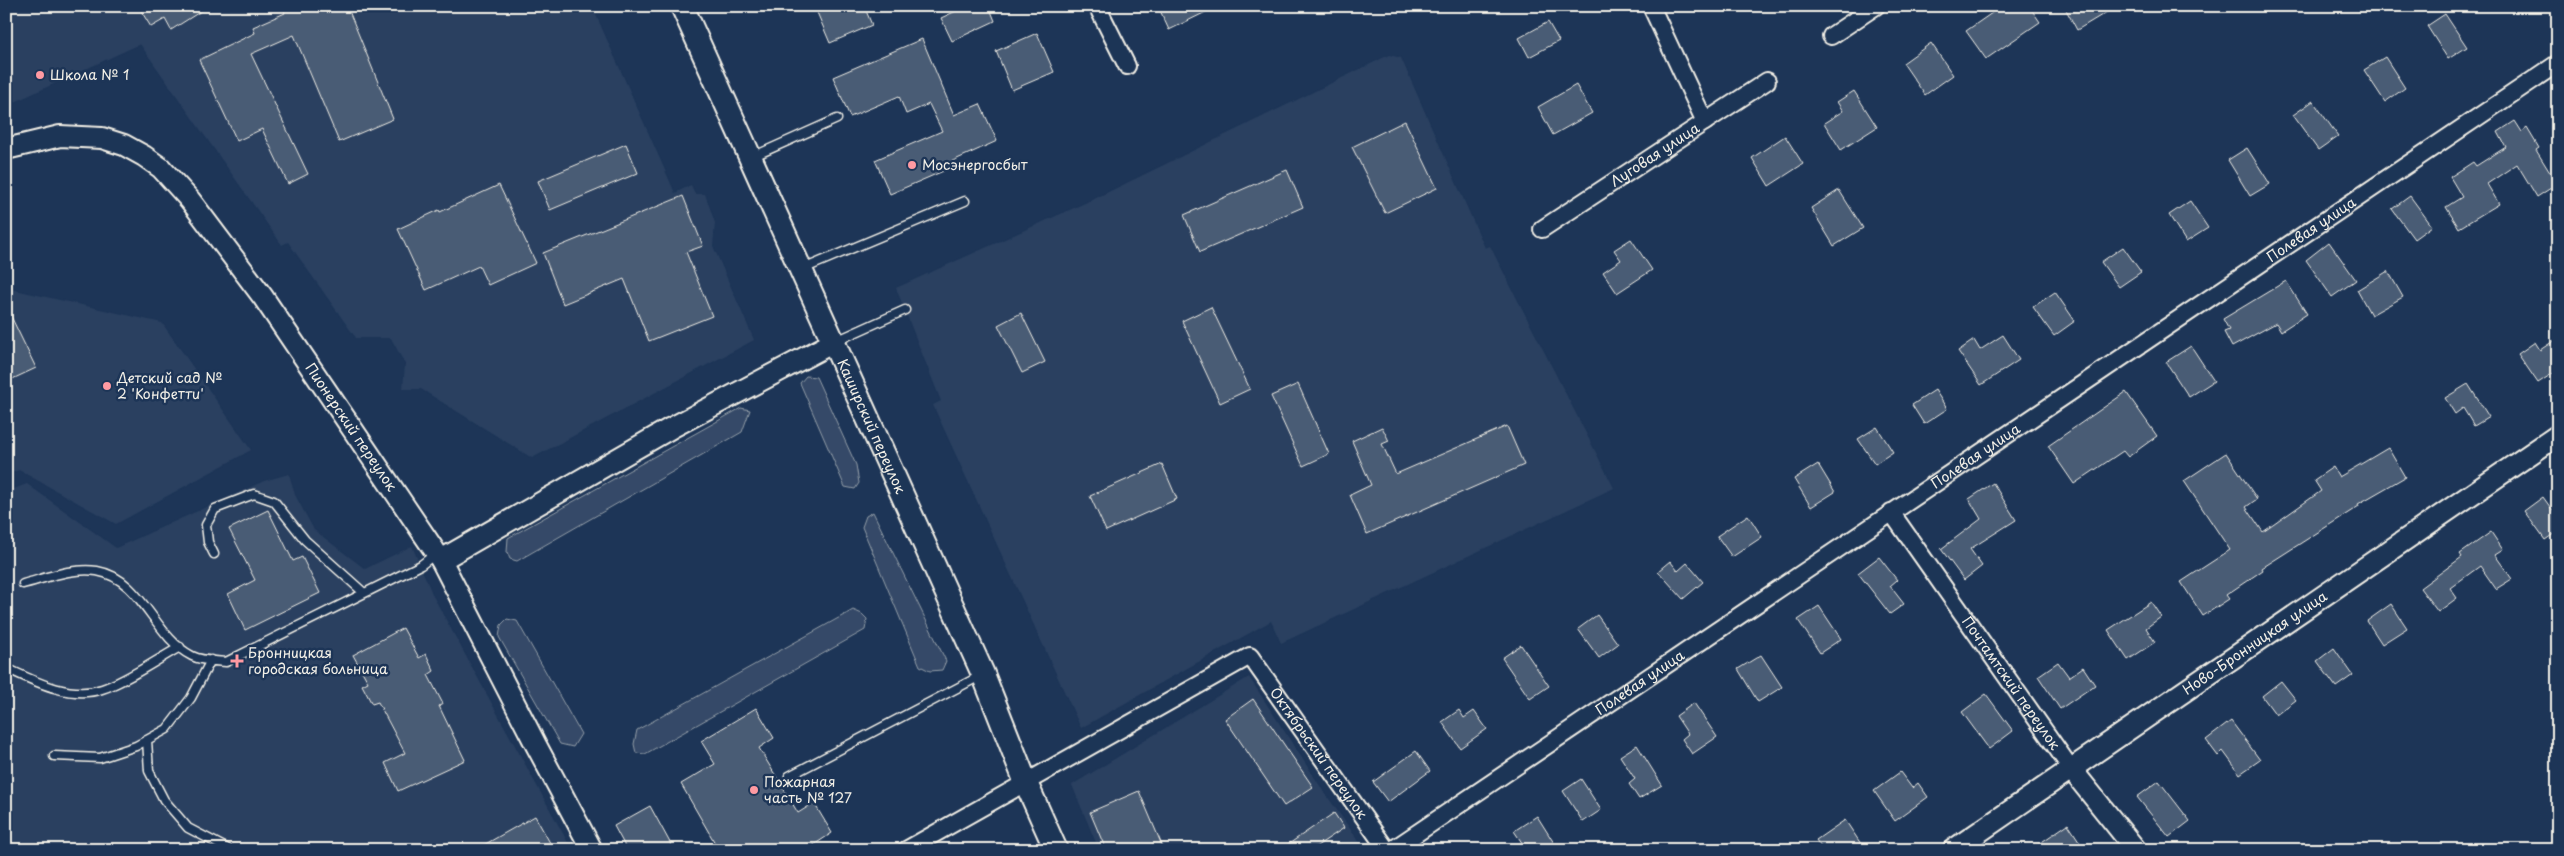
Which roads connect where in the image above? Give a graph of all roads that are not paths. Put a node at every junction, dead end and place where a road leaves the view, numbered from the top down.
1 (1097, 6) edge
2 (1651, 6) edge
3 (1876, 6) edge
4 (684, 8) edge
5 (1831, 36) dead end
6 (2558, 62) edge
7 (1127, 66) dead end
8 (1767, 81) dead end
9 (837, 119) dead end
10 (1705, 122) junction
11 (6, 150) edge
12 (750, 158) junction
13 (965, 201) dead end
14 (1542, 229) dead end
15 (802, 270) junction
16 (905, 310) dead end
17 (834, 342) junction
18 (2558, 435) edge
19 (1891, 512) junction
20 (214, 554) dead end
21 (439, 556) junction
22 (23, 584) dead end
23 (363, 592) junction
24 (180, 647) junction
25 (211, 660) junction
26 (6, 668) edge
27 (983, 674) junction
28 (147, 740) junction
29 (54, 756) dead end
30 (2072, 770) junction
31 (789, 776) dead end
32 (1026, 783) junction
33 (230, 850) edge
34 (592, 850) edge
35 (906, 850) edge
36 (1056, 850) edge
37 (1387, 850) edge
38 (1392, 850) edge
39 (1953, 850) edge
40 (2136, 850) edge

1 - 7 street
2 - 10 street
3 - 5 street
4 - 12 main road, Каширский переулок
6 - 19 street, Полевая улица
8 - 10 street, Луговая улица
9 - 12 lane
10 - 14 street, Луговая улица
11 - 21 street, Пионерский переулок
12 - 15 main road, Каширский переулок
13 - 15 lane
15 - 17 main road, Каширский переулок
16 - 17 lane
17 - 21 street
17 - 27 main road, Каширский переулок
18 - 30 street, Ново-Бронницкая улица
19 - 30 street, Почтамтский переулок
19 - 38 street, Полевая улица
20 - 23 lane
21 - 23 lane
21 - 34 street, Пионерский переулок
22 - 24 lane
23 - 25 lane
24 - 25 lane
24 - 26 lane
25 - 28 lane
27 - 31 lane
27 - 32 main road, Каширский переулок
28 - 29 lane
28 - 33 lane
30 - 39 street, Ново-Бронницкая улица
30 - 40 street, Почтамтский переулок
32 - 35 street
32 - 36 main road, Каширский переулок
32 - 37 street, Октябрьский переулок

